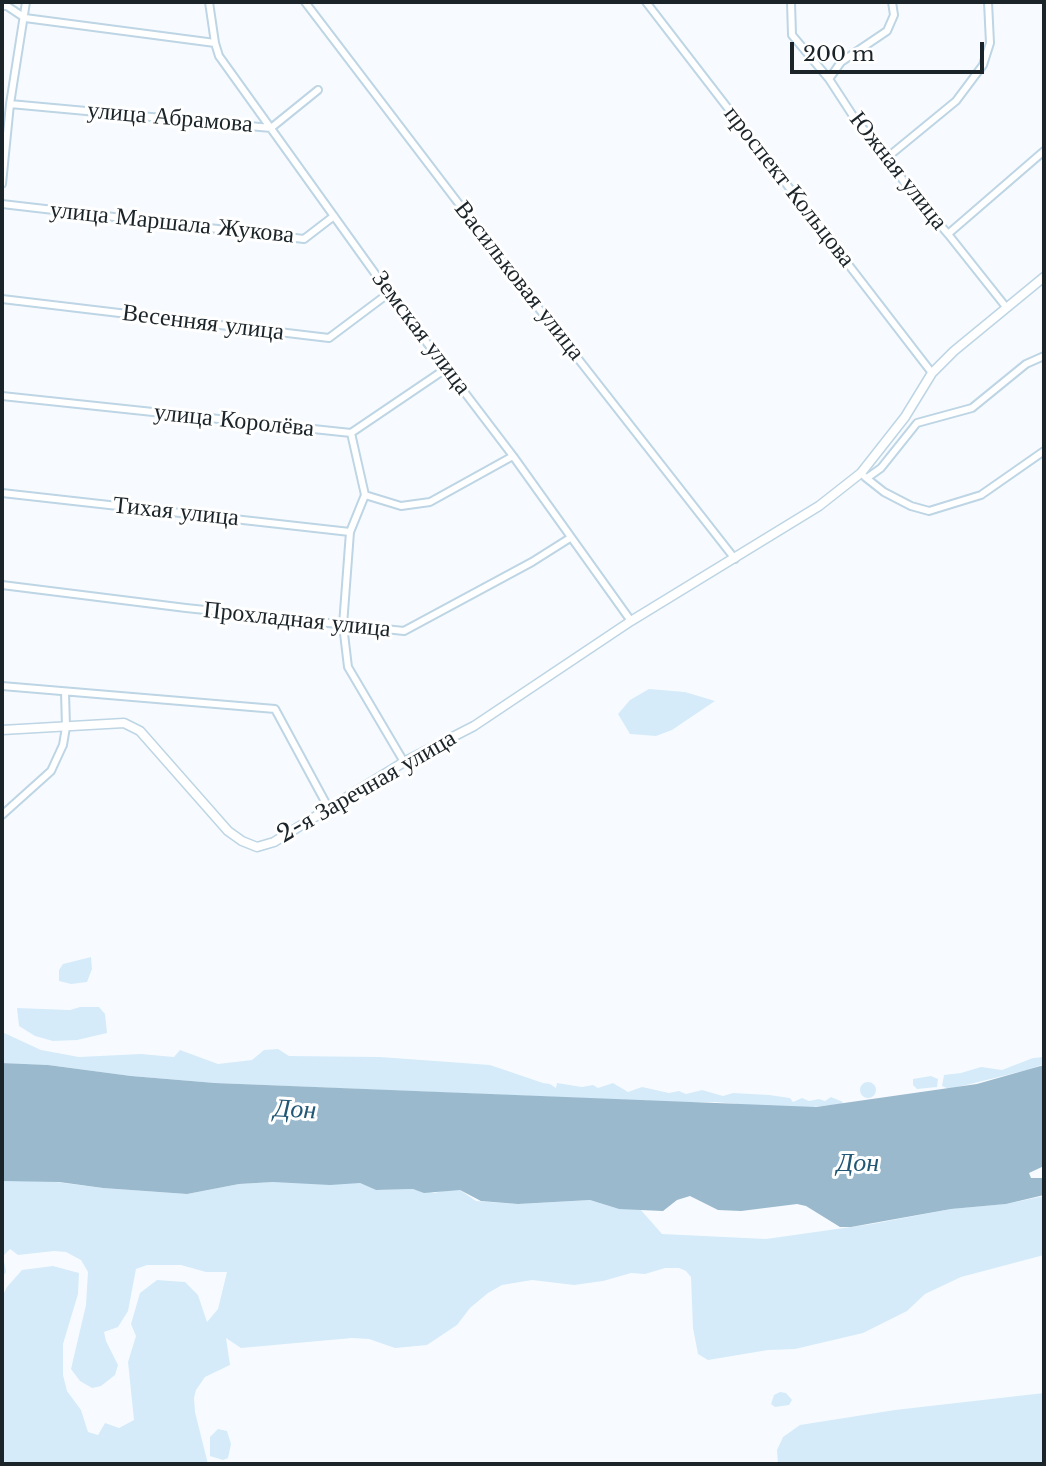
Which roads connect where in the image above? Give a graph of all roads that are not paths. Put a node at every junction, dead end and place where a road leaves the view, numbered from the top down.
1 (26, 2) edge
2 (209, 2) edge
3 (305, 2) edge
4 (646, 2) edge
5 (791, 2) edge
6 (892, 2) edge
7 (988, 2) edge
8 (2, 6) edge
9 (25, 18) junction
10 (215, 43) junction
11 (830, 79) junction
12 (317, 90) dead end
13 (10, 104) junction
14 (271, 128) junction
15 (1044, 151) edge
16 (889, 156) junction
17 (2, 184) edge
18 (2, 204) edge
19 (334, 216) junction
20 (948, 234) junction
21 (1044, 277) edge
22 (389, 293) junction
23 (2, 299) edge
24 (1006, 307) junction
25 (1044, 356) edge
26 (447, 368) junction
27 (932, 373) junction
28 (2, 396) edge
29 (351, 433) junction
30 (1044, 451) edge
31 (513, 456) junction
32 (864, 476) junction
33 (2, 493) edge
34 (365, 495) junction
35 (350, 532) junction
36 (570, 538) junction
37 (735, 559) junction
38 (2, 584) edge
39 (631, 621) junction
40 (343, 625) junction
41 (2, 686) edge
42 (65, 692) junction
43 (66, 727) junction
44 (2, 730) edge
45 (404, 762) junction
46 (329, 809) junction
47 (2, 815) edge

1 - 9 street
2 - 10 street, Земская улица
3 - 37 street, Васильковая улица
4 - 27 street, проспект Кольцова
5 - 11 street, Южная улица
6 - 11 street
7 - 16 street
8 - 9 street
9 - 10 street
9 - 13 street
10 - 14 street, Земская улица
11 - 16 street, Южная улица
12 - 14 street, улица Абрамова
13 - 14 street, улица Абрамова
13 - 17 street
14 - 19 street, Земская улица
15 - 20 street
16 - 20 street, Южная улица
18 - 19 street, улица Маршала Жукова
19 - 22 street, Земская улица
20 - 24 street, Южная улица
21 - 24 street, 2-я Заречная улица
22 - 23 street, Весенняя улица
22 - 26 street, Земская улица
24 - 27 street, 2-я Заречная улица
25 - 32 street
26 - 29 street
26 - 31 street, Земская улица
27 - 32 street, 2-я Заречная улица
28 - 29 street, улица Королёва
29 - 34 street
30 - 32 street
31 - 34 street
31 - 36 street, Земская улица
32 - 37 street, 2-я Заречная улица
33 - 35 street, Тихая улица
34 - 35 street
35 - 40 street
36 - 39 street, Земская улица
36 - 40 street, Прохладная улица
37 - 39 street, 2-я Заречная улица
38 - 40 street, Прохладная улица
39 - 45 street, 2-я Заречная улица
40 - 45 street
41 - 42 street
42 - 43 street
42 - 46 street
43 - 44 street, 2-я Заречная улица
43 - 46 street, 2-я Заречная улица
43 - 47 street
45 - 46 street, 2-я Заречная улица

